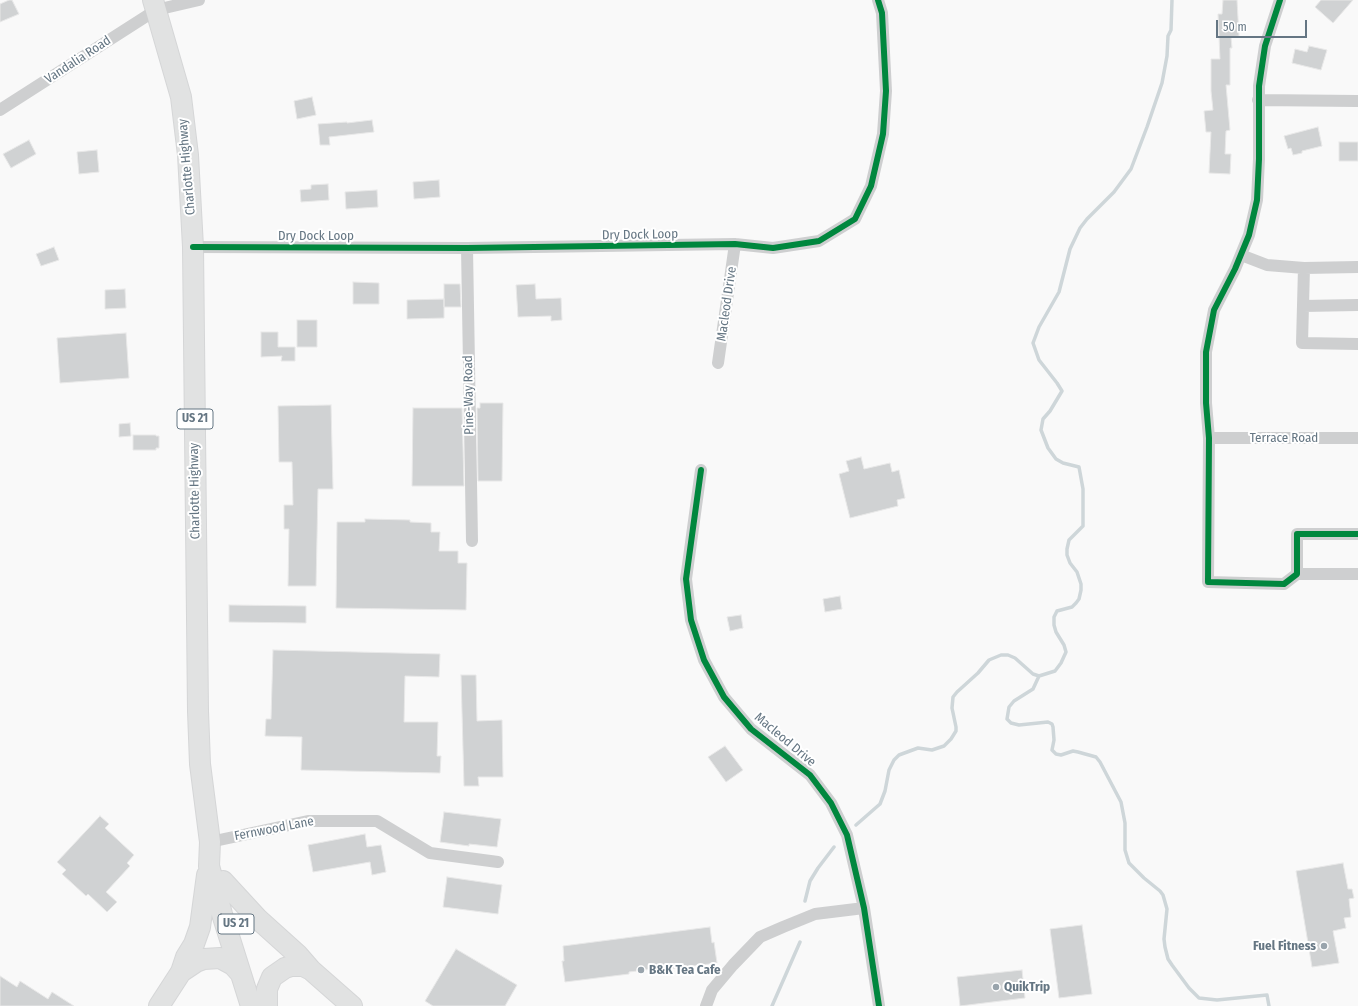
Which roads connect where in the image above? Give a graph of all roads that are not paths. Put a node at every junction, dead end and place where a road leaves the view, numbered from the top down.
1 (199, 0) edge
2 (878, 0) edge
3 (1280, 0) edge
4 (154, 5) edge
5 (1258, 100) junction
6 (1357, 101) dead end
7 (0, 110) edge
8 (735, 244) junction
9 (193, 247) junction
10 (467, 248) junction
11 (1240, 255) junction
12 (1358, 267) edge
13 (1304, 268) junction
14 (1358, 305) edge
15 (1303, 306) junction
16 (1358, 344) edge
17 (718, 363) dead end
18 (1209, 438) junction
19 (1358, 438) edge
20 (701, 470) dead end
21 (1358, 534) edge
22 (472, 542) dead end
23 (1297, 574) junction
24 (1358, 574) edge
25 (210, 842) junction
26 (498, 862) dead end
27 (209, 866) junction
28 (223, 881) junction
29 (864, 908) junction
30 (311, 970) junction
31 (181, 972) junction
32 (241, 974) junction
33 (159, 1006) edge
34 (251, 1006) edge
35 (262, 1006) edge
36 (267, 1006) edge
37 (352, 1006) edge
38 (706, 1006) edge
39 (879, 1006) edge

1 - 4 street
2 - 8 street, Dry Dock Loop
3 - 5 street
4 - 7 street, Vandalia Road
4 - 9 main road, Charlotte Highway / US 21
5 - 6 street
5 - 11 street
8 - 10 street, Dry Dock Loop
8 - 17 street, Macleod Drive
9 - 10 street, Dry Dock Loop
9 - 25 main road, Charlotte Highway / US 21
10 - 22 street, Pine-Way Road
11 - 13 street
11 - 18 street
12 - 13 street
13 - 15 street
14 - 15 street
15 - 16 street
18 - 19 street, Terrace Road
18 - 23 street
20 - 29 street, Macleod Drive
21 - 23 street
23 - 24 street
25 - 26 street, Fernwood Lane
25 - 27 main road, Charlotte Highway / US 21
25 - 28 main road, Charlotte Highway / US 21
27 - 31 main road
27 - 32 main road, Charlotte Highway / US 21
28 - 30 main road
28 - 35 main road, Charlotte Highway / US 21
29 - 38 street
29 - 39 street, Macleod Drive
30 - 36 main road
30 - 37 main road
31 - 32 main road
31 - 33 main road
32 - 34 main road, Charlotte Highway / US 21

